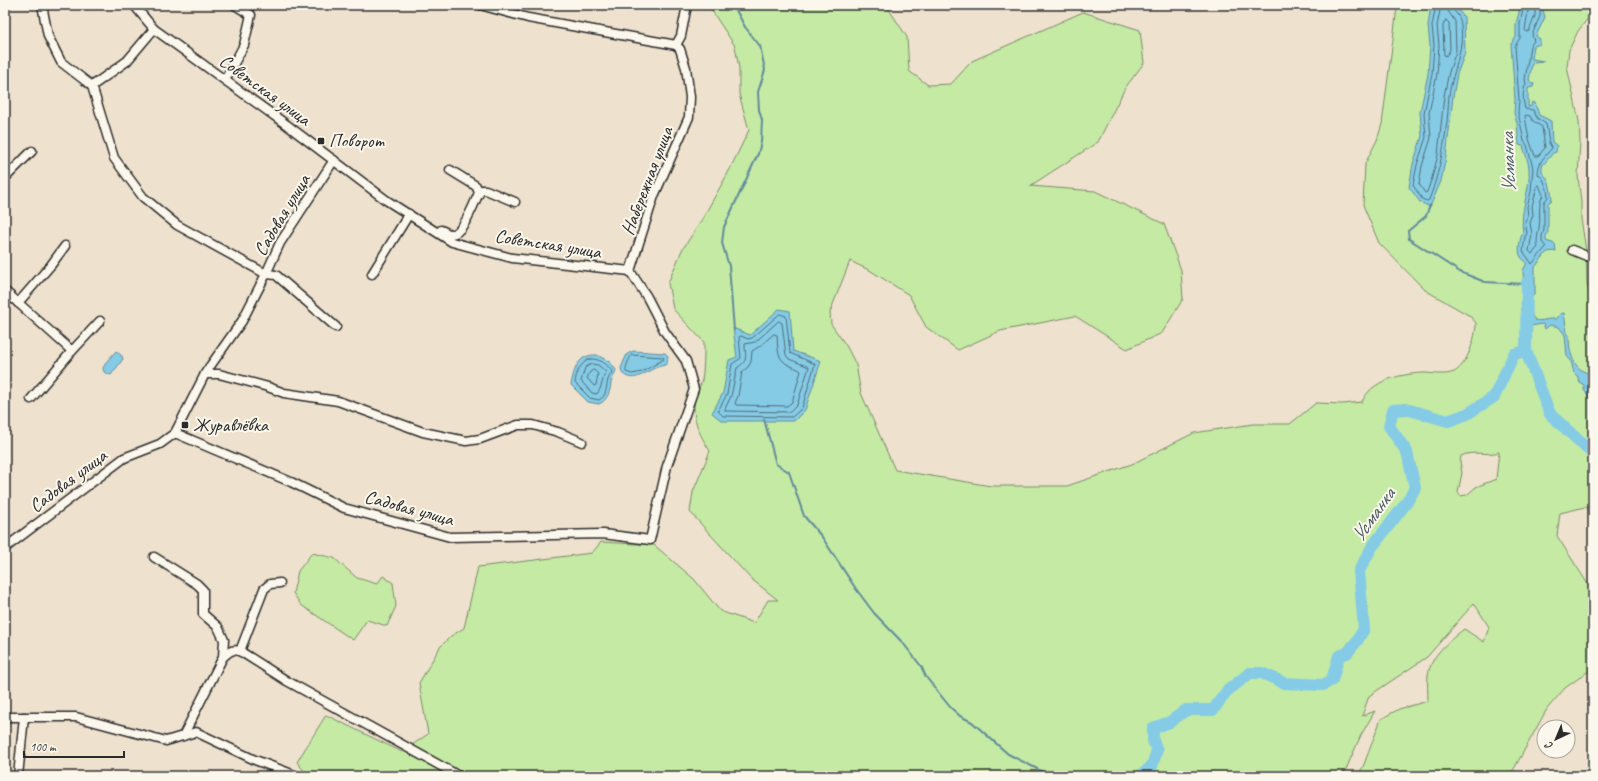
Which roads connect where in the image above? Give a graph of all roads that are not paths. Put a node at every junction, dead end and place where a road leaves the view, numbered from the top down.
1 (42, 5) edge
2 (235, 5) edge
3 (480, 5) edge
4 (687, 5) edge
5 (137, 6) edge
6 (154, 29) junction
7 (676, 45) junction
8 (225, 80) junction
9 (92, 86) junction
10 (32, 151) dead end
11 (334, 160) junction
12 (450, 170) dead end
13 (5, 178) edge
14 (478, 194) junction
15 (515, 202) dead end
16 (409, 214) junction
17 (438, 233) junction
18 (65, 246) dead end
19 (1572, 250) dead end
20 (1593, 257) edge
21 (630, 271) junction
22 (266, 274) junction
23 (372, 274) dead end
24 (8, 294) edge
25 (5, 303) edge
26 (18, 303) junction
27 (100, 321) dead end
28 (336, 327) dead end
29 (72, 351) junction
30 (205, 374) junction
31 (31, 399) dead end
32 (175, 433) junction
33 (582, 442) dead end
34 (5, 548) edge
35 (154, 558) dead end
36 (280, 583) dead end
37 (240, 651) junction
38 (224, 657) junction
39 (5, 717) edge
40 (24, 717) junction
41 (183, 736) junction
42 (18, 776) edge
43 (295, 776) edge
44 (459, 776) edge

1 - 9 street
2 - 8 street
3 - 7 street
4 - 7 street
5 - 6 street, Советская улица
6 - 8 street, Советская улица
6 - 9 street
7 - 21 street, Набережная улица
8 - 11 street, Советская улица
9 - 22 street
10 - 13 street
11 - 16 street, Советская улица
11 - 22 street, Садовая улица
12 - 14 street
14 - 15 street
14 - 17 street
16 - 17 street, Советская улица
16 - 23 street
17 - 21 street, Советская улица
18 - 26 street
19 - 20 street
21 - 32 street, Садовая улица
22 - 28 street
22 - 30 street, Садовая улица
24 - 25 street
24 - 26 street
26 - 29 street
27 - 29 street
29 - 31 street
30 - 32 street, Садовая улица
30 - 33 street
32 - 34 street, Садовая улица
35 - 38 street
36 - 37 street
37 - 38 street
37 - 44 street
38 - 41 street
39 - 40 street
40 - 41 street
40 - 42 street
41 - 43 street

